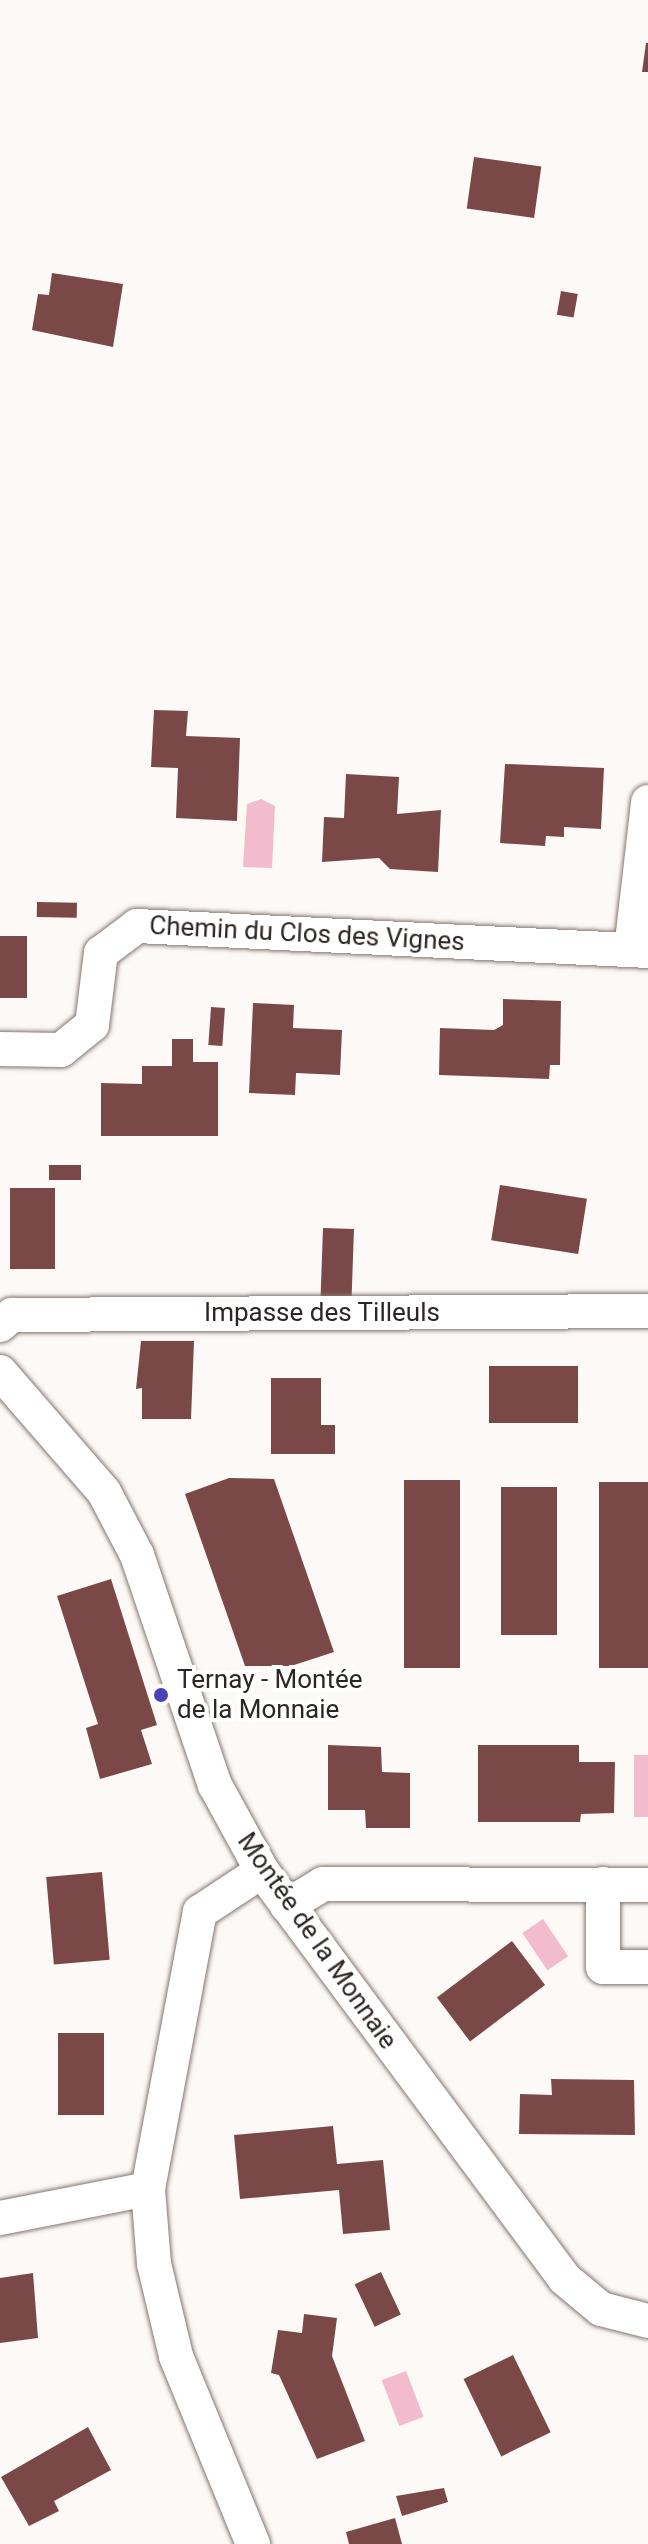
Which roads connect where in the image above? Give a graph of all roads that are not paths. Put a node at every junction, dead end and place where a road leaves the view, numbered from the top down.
1 (648, 802) edge
2 (640, 950) edge
3 (0, 1049) edge
4 (648, 1311) edge
5 (0, 1325) edge
6 (0, 1372) edge
7 (262, 1871) junction
8 (603, 1884) junction
9 (648, 1885) edge
10 (287, 1906) junction
11 (648, 1967) edge
12 (148, 2189) junction
13 (0, 2218) edge
14 (648, 2321) edge
15 (253, 2544) edge

1 - 2 street
2 - 3 street, Chemin du Clos des Vignes
4 - 5 street, Impasse des Tilleuls
6 - 7 street, Montée de la Monnaie
7 - 10 street, Montée de la Monnaie
7 - 12 street
8 - 9 street
8 - 10 street
8 - 11 street
10 - 14 street, Montée de la Monnaie
12 - 13 street
12 - 15 street

